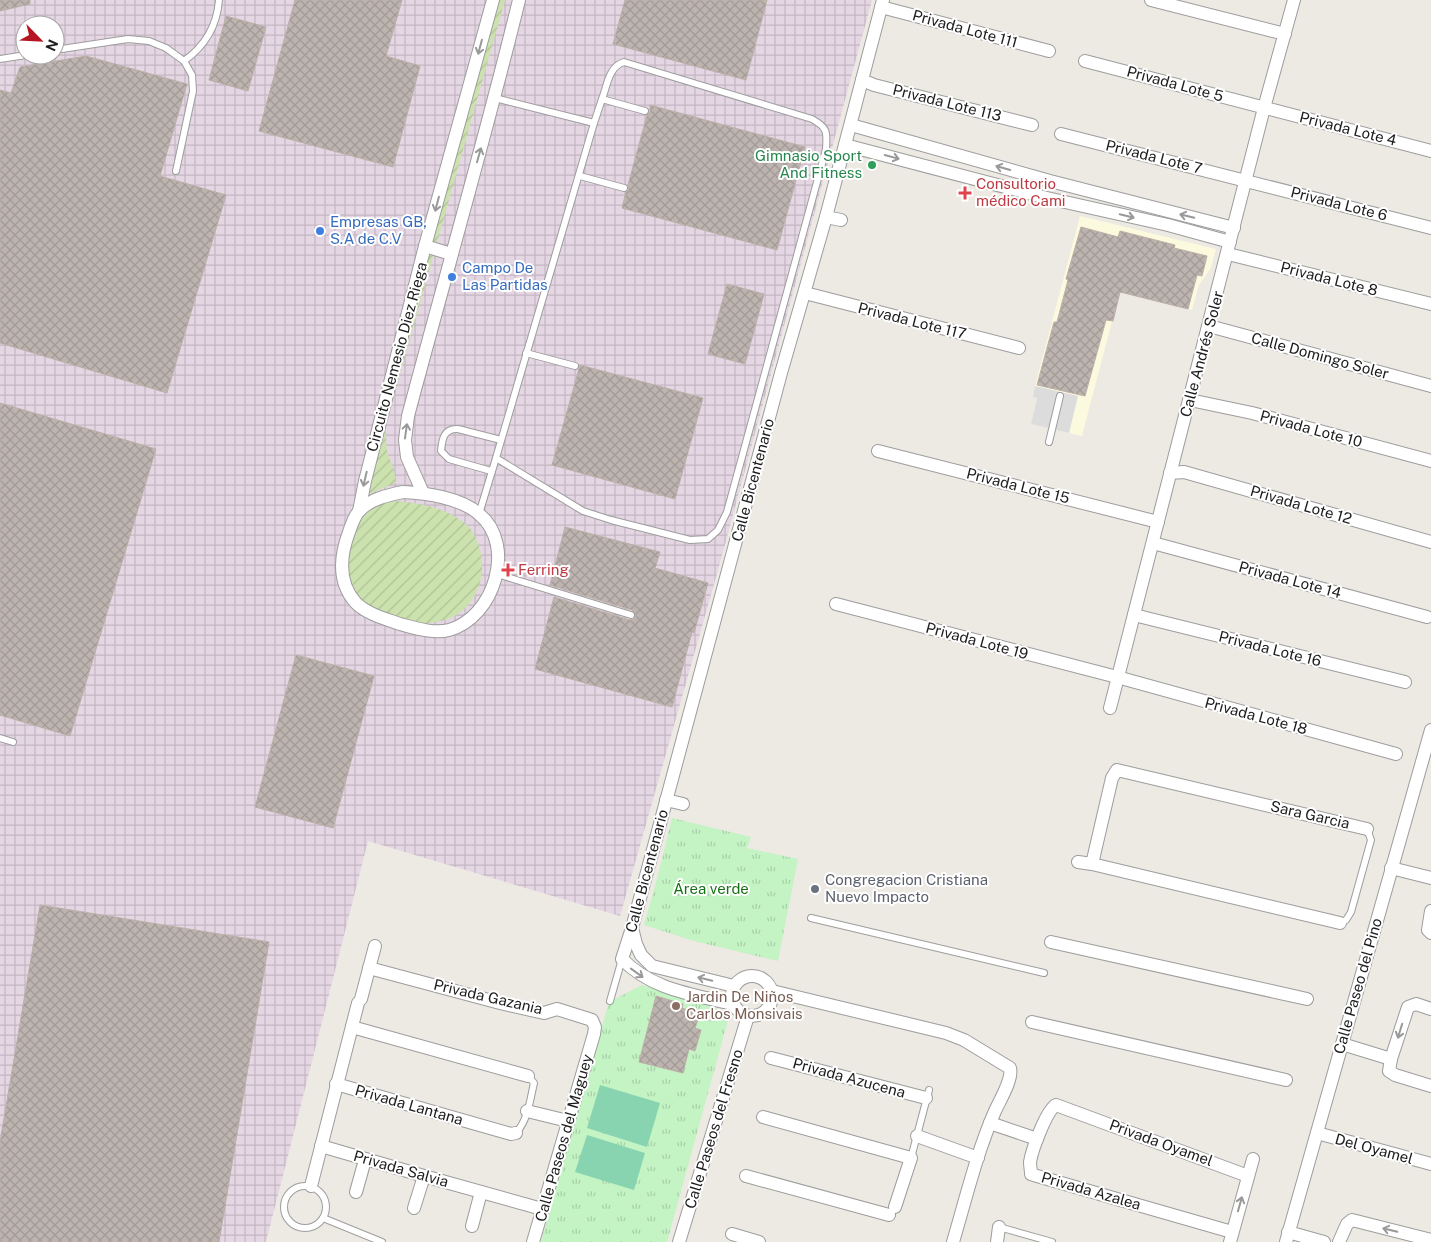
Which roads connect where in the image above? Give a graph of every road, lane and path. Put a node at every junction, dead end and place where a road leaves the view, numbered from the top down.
1 (219, 0) edge
2 (493, 0) edge
3 (519, 0) edge
4 (1151, 0) edge
5 (1294, 0) edge
6 (882, 3) edge
7 (1285, 34) junction
8 (65, 48) edge
9 (1049, 51) dead end
10 (15, 57) edge
11 (0, 59) edge
12 (184, 61) junction
13 (1085, 61) dead end
14 (862, 80) junction
15 (495, 98) junction
16 (602, 99) junction
17 (1264, 108) junction
18 (645, 111) dead end
19 (594, 123) junction
20 (850, 125) junction
21 (1032, 125) dead end
22 (1061, 134) dead end
23 (845, 145) junction
24 (1431, 151) edge
25 (176, 171) dead end
26 (580, 176) junction
27 (1050, 181) junction
28 (1246, 181) junction
29 (624, 188) dead end
30 (1047, 198) junction
31 (826, 217) junction
32 (841, 220) dead end
33 (1234, 228) junction
34 (1431, 228) edge
35 (426, 246) junction
36 (1229, 248) junction
37 (451, 254) junction
38 (805, 293) junction
39 (1431, 304) edge
40 (1209, 326) junction
41 (1019, 348) dead end
42 (526, 352) junction
43 (575, 366) dead end
44 (1431, 386) edge
45 (1060, 396) dead end
46 (1190, 400) junction
47 (501, 440) junction
48 (1049, 442) dead end
49 (878, 451) dead end
50 (496, 458) junction
51 (1431, 461) edge
52 (492, 470) junction
53 (1170, 474) junction
54 (423, 493) junction
55 (359, 511) junction
56 (479, 514) junction
57 (1158, 522) junction
58 (1431, 542) edge
59 (1153, 543) junction
60 (497, 574) junction
61 (836, 604) dead end
62 (631, 615) dead end
63 (1134, 615) junction
64 (1427, 617) dead end
65 (1117, 677) junction
66 (1406, 682) dead end
67 (1110, 708) dead end
68 (1431, 730) edge
69 (0, 738) edge
70 (13, 742) dead end
71 (1396, 754) dead end
72 (1426, 772) edge
73 (666, 800) junction
74 (683, 804) dead end
75 (1367, 829) joint
76 (1078, 862) dead end
77 (1092, 864) junction
78 (1391, 868) junction
79 (1431, 878) edge
80 (1431, 911) edge
81 (811, 918) dead end
82 (1340, 923) joint
83 (632, 928) junction
84 (1431, 933) edge
85 (1051, 942) dead end
86 (375, 946) dead end
87 (622, 959) junction
88 (369, 968) junction
89 (1044, 973) dead end
90 (734, 986) junction
91 (772, 991) junction
92 (1307, 999) dead end
93 (610, 1001) dead end
94 (732, 1004) junction
95 (1431, 1009) edge
96 (748, 1016) junction
97 (1032, 1022) dead end
98 (352, 1027) junction
99 (594, 1034) joint
100 (1342, 1044) junction
101 (771, 1058) dead end
102 (1391, 1059) junction
103 (528, 1076) joint
104 (1286, 1080) dead end
105 (336, 1084) junction
106 (1431, 1086) edge
107 (928, 1094) joint
108 (527, 1111) junction
109 (763, 1117) dead end
110 (568, 1120) junction
111 (990, 1123) junction
112 (516, 1133) joint
113 (1318, 1133) junction
114 (917, 1136) junction
115 (1037, 1139) junction
116 (321, 1146) junction
117 (910, 1158) junction
118 (978, 1158) junction
119 (1252, 1158) dead end
120 (365, 1160) junction
121 (1431, 1164) edge
122 (424, 1176) junction
123 (746, 1176) dead end
124 (1248, 1176) junction
125 (311, 1186) junction
126 (356, 1192) dead end
127 (482, 1192) junction
128 (414, 1208) dead end
129 (542, 1209) junction
130 (323, 1218) junction
131 (472, 1226) dead end
132 (999, 1227) joint
133 (732, 1234) dead end
134 (1231, 1237) edge
135 (1287, 1237) edge
136 (1431, 1240) edge
137 (382, 1242) edge
138 (533, 1242) edge
139 (679, 1242) edge
140 (759, 1242) edge
141 (953, 1242) edge
142 (997, 1242) edge
143 (1052, 1242) edge
144 (1324, 1242) edge
145 (1338, 1242) edge

1 - 12 lane
2 -> 35 street, Circuito Nemesio Diez Riega
3 - 15 street, Circuito Nemesio Diez Riega
4 - 7 street
5 - 7 street, Calle Andrés Soler
6 - 9 street, Privada Lote 111
6 - 14 street, Calle Bicentenario
7 - 17 street, Calle Andrés Soler
8 - 12 lane
10 - 11 lane
12 - 25 lane
13 - 17 street, Privada Lote 5
14 - 20 street, Calle Bicentenario
14 - 21 street, Privada Lote 113
15 - 19 lane
37 -> 15 street, Circuito Nemesio Diez Riega
16 - 18 lane
16 - 19 lane
16 - 50 lane
17 - 24 street, Privada Lote 4
17 - 28 street, Calle Andrés Soler
19 - 26 lane
20 - 23 street, Calle Bicentenario
27 -> 20 street
22 - 28 street, Privada Lote 7
23 -> 30 street, Privada Lote 8
23 - 31 street, Calle Bicentenario
26 - 29 lane
26 - 42 lane
27 - 30 street
33 -> 27 street
28 - 33 street, Calle Andrés Soler
28 - 34 street, Privada Lote 6
30 -> 36 street, Privada Lote 8
31 - 32 street
31 - 38 street, Calle Bicentenario
33 - 36 street, Calle Andrés Soler
35 - 37 street
35 -> 55 street, Circuito Nemesio Diez Riega
36 - 39 street, Privada Lote 8
36 - 40 street, Calle Andrés Soler
54 -> 37 street, Circuito Nemesio Diez Riega
38 - 41 street, Privada Lote 117
38 - 73 street, Calle Bicentenario
40 - 44 street, Calle Domingo Soler
40 - 46 street, Calle Andrés Soler
42 - 43 lane
42 - 47 lane
45 - 48 lane
46 - 51 street, Privada Lote 10
46 - 53 street, Calle Andrés Soler
47 - 50 lane
47 - 52 lane
49 - 57 street, Privada Lote 15
50 - 52 lane
52 - 56 lane
53 - 57 street, Calle Andrés Soler
53 - 58 street, Privada Lote 12
54 - 55 street, Circuito Nemesio Diez Riega
54 - 56 street, Circuito Nemesio Diez Riega
55 - 60 street, Circuito Nemesio Diez Riega
56 - 60 street, Circuito Nemesio Diez Riega
57 - 59 street, Calle Andrés Soler
59 - 63 street, Calle Andrés Soler
59 - 64 street, Privada Lote 14
60 - 62 lane
61 - 65 street, Privada Lote 19
63 - 65 street, Calle Andrés Soler
63 - 66 street, Privada Lote 16
65 - 67 street, Calle Andrés Soler
65 - 71 street, Privada Lote 18
68 - 72 street, Calle Paseo del Pino
69 - 70 lane
72 - 78 street, Calle Paseo del Pino
73 - 74 street
73 - 83 street, Calle Bicentenario
75 - 77 street, Sara Garcia
75 - 82 lane, Sara Garcia
76 - 77 street, Sara Garcia
77 - 82 street, Sara Garcia
78 - 79 street
78 - 100 street, Calle Paseo del Pino
80 - 84 street
81 - 89 lane
83 - 87 street, Calle Bicentenario
90 -> 83 street
85 - 92 street
86 - 88 street
87 - 93 lane
87 -> 94 street
88 - 98 street, Privada Lantana
88 - 99 street, Privada Gazania
90 - 91 street
90 - 94 street
91 - 96 street
91 - 111 street
94 - 96 street
95 -> 102 street
96 - 139 street, Calle Paseos del Fresno
97 - 104 street
98 - 103 street, Privada Lantana
98 - 105 street, Privada Lantana
99 - 110 street, Calle Paseos del Maguey
100 - 102 street
100 - 113 street, Calle Paseo del Pino
101 - 107 street, Privada Azucena
102 - 106 street
103 - 108 lane, Privada Lantana
105 - 112 street, Privada Lantana
105 - 116 street
107 - 114 lane
108 - 110 street
108 - 112 lane, Privada Lantana
109 - 117 street
110 - 129 street, Calle Paseos del Maguey
111 - 115 street
111 - 118 street
113 - 121 street, Del Oyamel
113 - 135 street, Calle Paseo del Pino
114 - 117 lane
114 - 118 street
115 - 124 street, Privada Oyamel
115 - 134 street, Privada Azalea
116 - 120 street, Privada Salvia
116 - 125 street
117 - 123 street
118 - 141 street
119 - 124 street
120 - 122 street, Privada Salvia
120 - 126 street
122 - 127 street, Privada Salvia
122 - 128 street
134 -> 124 street
125 - 130 lane
125 - 130 lane
127 - 129 street, Privada Salvia
127 - 131 street
129 - 138 street, Calle Paseos del Maguey
130 - 137 lane
132 - 142 street
132 - 143 lane
133 - 140 street
135 - 144 street
136 -> 145 street

